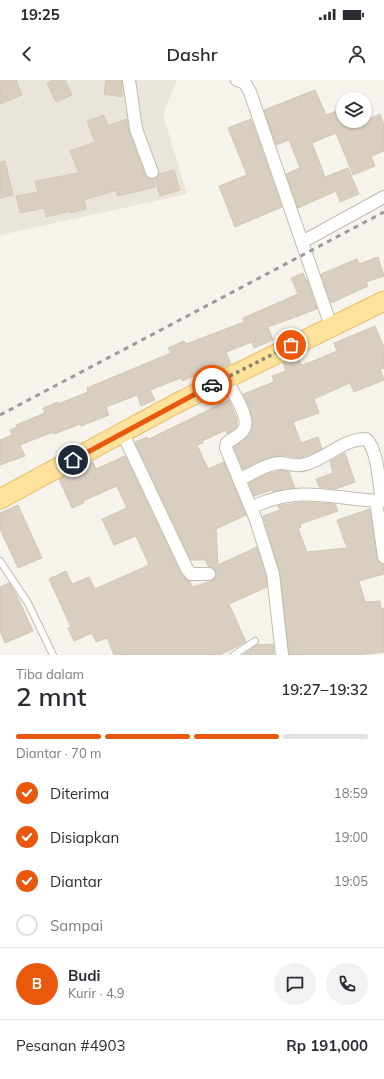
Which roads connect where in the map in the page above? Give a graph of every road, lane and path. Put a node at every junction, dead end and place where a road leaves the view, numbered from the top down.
1 (129, 80) edge
2 (237, 80) edge
3 (252, 83) edge
4 (152, 172) dead end
5 (384, 197) edge
6 (302, 242) junction
7 (384, 300) edge
8 (331, 326) junction
9 (225, 378) junction
10 (122, 432) junction
11 (239, 480) junction
12 (0, 499) edge
13 (381, 501) edge
14 (251, 508) junction
15 (384, 557) edge
16 (0, 561) edge
17 (209, 574) dead end
18 (255, 641) dead end
19 (50, 654) edge
20 (234, 655) edge
21 (282, 655) edge

1 - 4 street
2 - 3 street
3 - 6 street
5 - 6 street
6 - 8 street
7 - 8 main road
8 - 9 main road
9 - 10 main road
9 - 11 street
10 - 12 main road
10 - 17 street
11 - 13 street
11 - 14 street
13 - 14 street
13 - 15 street
14 - 21 street
16 - 19 lane
18 - 20 lane

